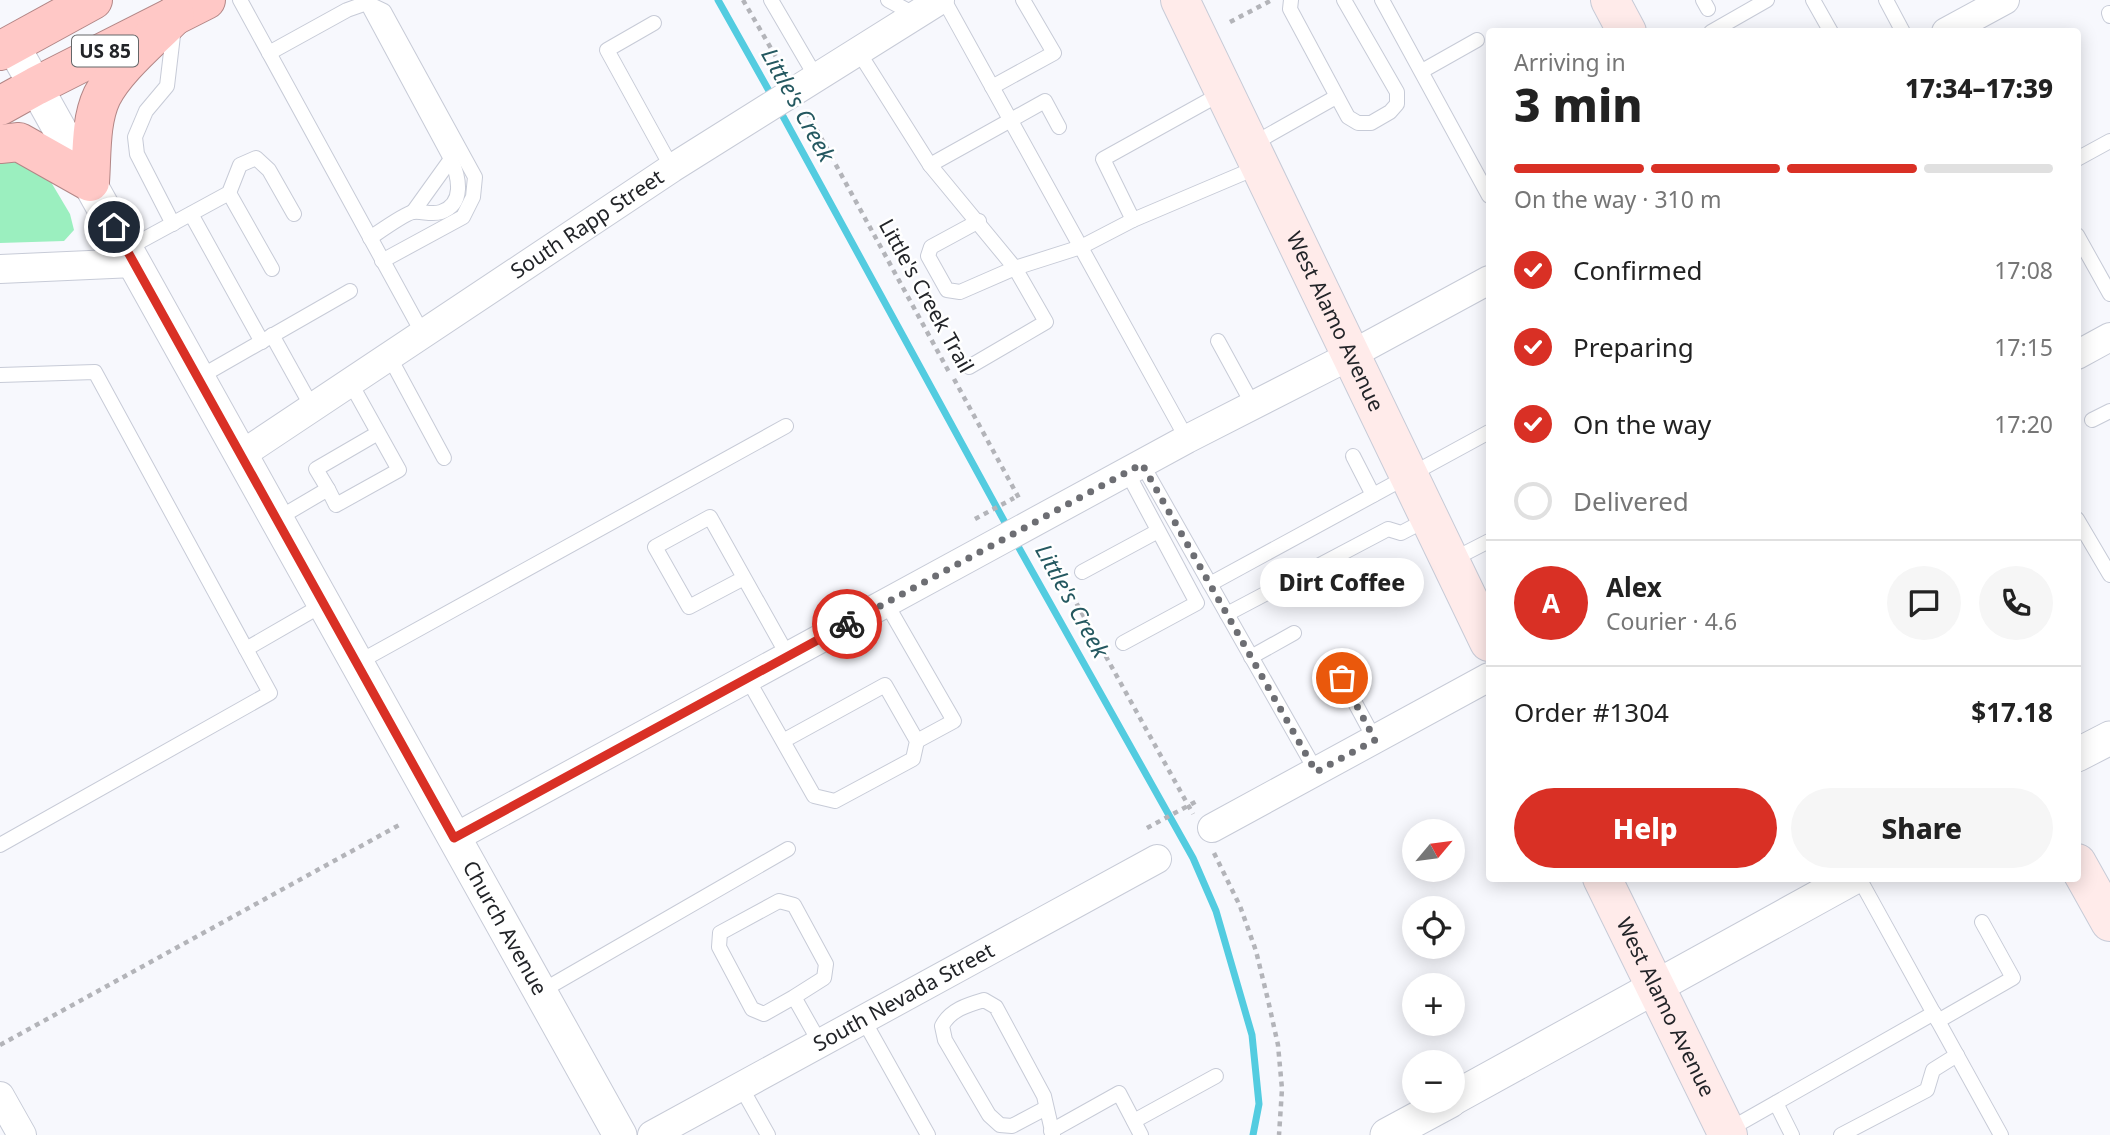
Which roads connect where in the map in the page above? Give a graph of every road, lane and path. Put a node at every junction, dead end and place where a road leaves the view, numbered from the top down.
1 (93, 0) edge
2 (240, 0) edge
3 (743, 0) edge
4 (771, 0) edge
5 (888, 0) edge
6 (942, 0) edge
7 (1023, 0) edge
8 (1180, 0) edge
9 (1272, 0) edge
10 (1291, 0) edge
11 (1344, 0) edge
12 (1382, 0) edge
13 (1610, 0) edge
14 (1767, 0) edge
15 (1814, 0) edge
16 (1886, 0) edge
17 (1999, 1) edge
18 (367, 3) junction
19 (190, 8) edge
20 (916, 15) junction
21 (1230, 22) dead end
22 (654, 23) dead end
23 (1625, 28) edge
24 (1718, 28) edge
25 (1829, 28) edge
26 (1901, 28) edge
27 (1953, 28) edge
28 (4, 39) edge
29 (1477, 40) dead end
30 (858, 51) junction
31 (269, 53) junction
32 (1422, 72) junction
33 (816, 78) junction
34 (36, 86) junction
35 (992, 87) junction
36 (794, 92) junction
37 (1224, 92) junction
38 (1336, 97) junction
39 (0, 106) edge
40 (1010, 120) junction
41 (1059, 127) dead end
42 (2110, 141) edge
43 (0, 144) edge
44 (1254, 156) junction
45 (2081, 157) edge
46 (451, 159) junction
47 (930, 164) junction
48 (672, 168) junction
49 (90, 182) junction
50 (1486, 190) edge
51 (229, 193) junction
52 (413, 212) junction
53 (191, 214) junction
54 (294, 214) dead end
55 (1133, 220) junction
56 (979, 221) junction
57 (173, 224) junction
58 (370, 238) junction
59 (2081, 242) edge
60 (1081, 247) junction
61 (130, 256) junction
62 (383, 261) junction
63 (1016, 268) junction
64 (0, 269) edge
65 (272, 270) dead end
66 (1486, 282) edge
67 (350, 291) dead end
68 (2110, 294) edge
69 (422, 334) junction
70 (2110, 337) edge
71 (267, 339) junction
72 (1218, 341) dead end
73 (2081, 353) edge
74 (1350, 355) junction
75 (389, 356) junction
76 (969, 367) dead end
77 (0, 375) edge
78 (198, 378) junction
79 (350, 382) junction
80 (1253, 405) junction
81 (312, 407) junction
82 (2110, 411) edge
83 (2092, 420) dead end
84 (786, 426) dead end
85 (378, 433) junction
86 (1486, 434) edge
87 (1187, 439) junction
88 (241, 454) junction
89 (1353, 456) dead end
90 (444, 458) dead end
91 (1134, 468) junction
92 (1408, 476) junction
93 (328, 489) junction
94 (1373, 495) junction
95 (1014, 498) dead end
96 (1022, 517) junction
97 (277, 519) junction
98 (975, 519) dead end
99 (1429, 519) junction
100 (2081, 526) edge
101 (1158, 531) junction
102 (1486, 543) edge
103 (1450, 561) junction
104 (1082, 572) dead end
105 (2110, 575) edge
106 (744, 578) junction
107 (1210, 583) junction
108 (886, 603) junction
109 (324, 604) junction
110 (1227, 614) junction
111 (1294, 633) dead end
112 (1486, 636) edge
113 (1123, 643) dead end
114 (246, 649) junction
115 (788, 656) junction
116 (1251, 657) junction
117 (1332, 660) dead end
118 (357, 663) junction
119 (747, 678) junction
120 (1486, 679) edge
121 (2110, 738) edge
122 (1375, 740) junction
123 (783, 741) junction
124 (916, 741) junction
125 (2081, 753) edge
126 (1316, 772) junction
127 (1197, 801) dead end
128 (401, 824) dead end
129 (1147, 828) dead end
130 (1212, 828) dead end
131 (454, 838) junction
132 (0, 845) edge
133 (788, 849) dead end
134 (1157, 859) dead end
135 (2081, 870) edge
136 (1604, 882) edge
137 (1846, 882) edge
138 (1861, 882) edge
139 (1982, 922) dead end
140 (2110, 922) edge
141 (1655, 989) junction
142 (540, 992) junction
143 (794, 996) junction
144 (1936, 1017) junction
145 (863, 1019) junction
146 (820, 1043) junction
147 (0, 1045) edge
148 (1957, 1055) junction
149 (1216, 1076) dead end
150 (741, 1087) junction
151 (1465, 1092) edge
152 (0, 1096) edge
153 (1776, 1103) junction
154 (1046, 1108) junction
155 (1430, 1113) edge
156 (1134, 1121) junction
157 (1399, 1132) edge
158 (1052, 1133) edge
159 (1727, 1133) edge
160 (1997, 1133) edge
161 (22, 1135) edge
162 (620, 1135) edge
163 (652, 1135) edge
164 (768, 1135) edge
165 (928, 1135) edge
166 (1141, 1135) edge
167 (1792, 1135) edge
168 (1841, 1135) edge

1 - 28 highway, US 85
2 - 31 lane
3 - 36 path, Little's Creek Trail
4 - 33 lane
5 - 20 lane
6 - 20 street, South Rapp Street
6 - 35 lane
7 - 35 lane
8 - 37 main road, West Alamo Avenue
9 - 21 path
10 - 38 lane
11 - 38 lane
12 - 32 lane
13 - 23 main road
14 - 24 lane
15 - 25 lane
16 - 26 lane
17 - 27 street
18 - 31 lane
18 - 46 lane
18 - 62 lane
19 - 34 highway, US 85
19 - 49 highway
19 - 57 lane
20 - 30 street, South Rapp Street
22 - 48 lane
28 - 34 street, Church Avenue
29 - 32 lane
30 - 33 street, South Rapp Street
30 - 47 lane
31 - 58 lane
32 - 50 lane
33 - 36 street, South Rapp Street
34 - 39 highway, US 85
34 - 49 street, Church Avenue
35 - 40 lane
36 - 48 street, South Rapp Street
36 - 96 path, Little's Creek Trail
37 - 44 main road, West Alamo Avenue
37 - 55 lane
38 - 44 lane
40 - 41 lane
40 - 47 lane
40 - 60 lane
42 - 45 lane
43 - 49 highway
44 - 55 lane
44 - 74 main road, West Alamo Avenue
46 - 52 lane
46 - 52 lane
47 - 56 lane
48 - 69 street, South Rapp Street
49 - 61 street, Church Avenue
51 - 53 lane
51 - 54 lane
51 - 65 lane
52 - 58 lane
53 - 57 lane
53 - 71 lane
55 - 60 lane
56 - 63 lane
56 - 63 lane
57 - 61 lane
58 - 62 lane
59 - 68 lane
60 - 63 lane
60 - 87 lane
61 - 64 street
61 - 78 street, Church Avenue
62 - 69 lane
63 - 76 lane
66 - 74 street
67 - 71 lane
69 - 75 street, South Rapp Street
70 - 73 street
71 - 78 lane
71 - 81 lane
72 - 80 lane
74 - 80 street
74 - 92 main road, West Alamo Avenue
75 - 79 street, South Rapp Street
75 - 90 lane
77 - 114 lane
78 - 88 street, Church Avenue
79 - 81 street, South Rapp Street
79 - 85 lane
80 - 87 street
81 - 88 street, South Rapp Street
82 - 83 lane
84 - 118 lane
85 - 93 lane
85 - 93 lane
86 - 92 lane
87 - 91 street
88 - 97 street, Church Avenue
89 - 94 lane
91 - 96 street
91 - 101 lane
91 - 107 lane
92 - 94 lane
92 - 99 main road, West Alamo Avenue
93 - 97 lane
94 - 107 lane
95 - 98 path
96 - 108 street
97 - 109 street, Church Avenue
99 - 103 main road, West Alamo Avenue
99 - 110 lane
100 - 105 lane
101 - 104 lane
101 - 113 lane
102 - 103 lane
103 - 112 main road, West Alamo Avenue
106 - 106 lane
106 - 115 lane
107 - 110 lane
108 - 115 street
108 - 124 lane
109 - 114 lane
109 - 118 street, Church Avenue
110 - 116 lane
111 - 116 lane
114 - 132 lane
115 - 119 street
116 - 126 lane
117 - 122 lane
118 - 131 street, Church Avenue
119 - 123 lane
119 - 131 street
120 - 122 street
121 - 125 street
122 - 126 street
123 - 124 lane
123 - 124 lane
126 - 130 street
127 - 129 path, bridge
128 - 147 path
131 - 142 street, Church Avenue
133 - 142 lane
134 - 145 street, South Nevada Street
135 - 140 main road
136 - 141 main road, West Alamo Avenue
137 - 141 street
138 - 144 lane
139 - 144 lane
141 - 151 street
141 - 159 main road, West Alamo Avenue
142 - 162 street, Church Avenue
143 - 143 lane
143 - 146 lane
144 - 148 lane
144 - 153 lane
145 - 146 street, South Nevada Street
145 - 165 lane
146 - 150 street, South Nevada Street
148 - 160 lane
148 - 168 lane
149 - 156 lane
150 - 163 street, South Nevada Street
150 - 164 lane
152 - 161 street
153 - 159 lane
153 - 167 lane
154 - 154 lane
154 - 158 lane
155 - 157 street
156 - 158 lane
156 - 166 lane

